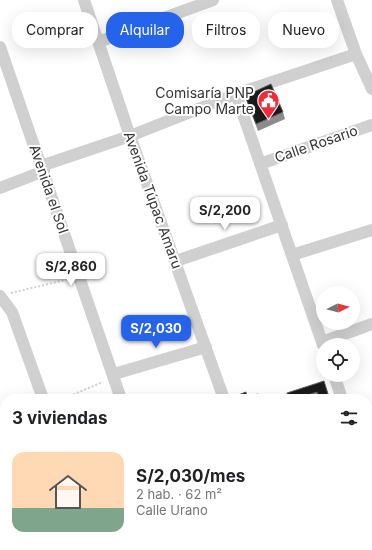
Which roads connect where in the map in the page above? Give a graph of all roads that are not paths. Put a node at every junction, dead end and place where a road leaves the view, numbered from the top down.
1 (84, 0) edge
2 (213, 0) edge
3 (337, 0) edge
4 (88, 12) edge
5 (98, 42) joint
6 (0, 47) edge
7 (356, 54) junction
8 (372, 89) edge
9 (236, 94) junction
10 (372, 125) edge
11 (130, 136) junction
12 (260, 164) junction
13 (43, 169) junction
14 (0, 188) edge
15 (282, 225) junction
16 (372, 230) edge
17 (292, 255) junction
18 (176, 261) junction
19 (4, 295) edge
20 (372, 324) edge
21 (321, 338) edge
22 (338, 338) edge
23 (206, 347) junction
24 (110, 377) junction
25 (336, 382) edge
26 (41, 394) edge
27 (119, 394) edge
28 (222, 394) edge
29 (340, 394) edge

1 - 4 street, Avenida Túpac Amaru
2 - 5 street
3 - 7 street
5 - 11 street, Avenida Túpac Amaru
6 - 13 street, Avenida el Sol
7 - 8 street
7 - 9 street
9 - 11 street
9 - 12 street
10 - 12 street, Calle Rosario
11 - 13 street
11 - 18 street, Avenida Túpac Amaru
12 - 15 street
13 - 14 street
13 - 24 street, Avenida el Sol
15 - 17 street
15 - 18 street
16 - 17 street
17 - 21 street
18 - 23 street, Avenida Túpac Amaru
19 - 26 street
20 - 22 street
23 - 24 street
23 - 28 street, Avenida Túpac Amaru
24 - 27 street, Avenida el Sol
25 - 29 street

